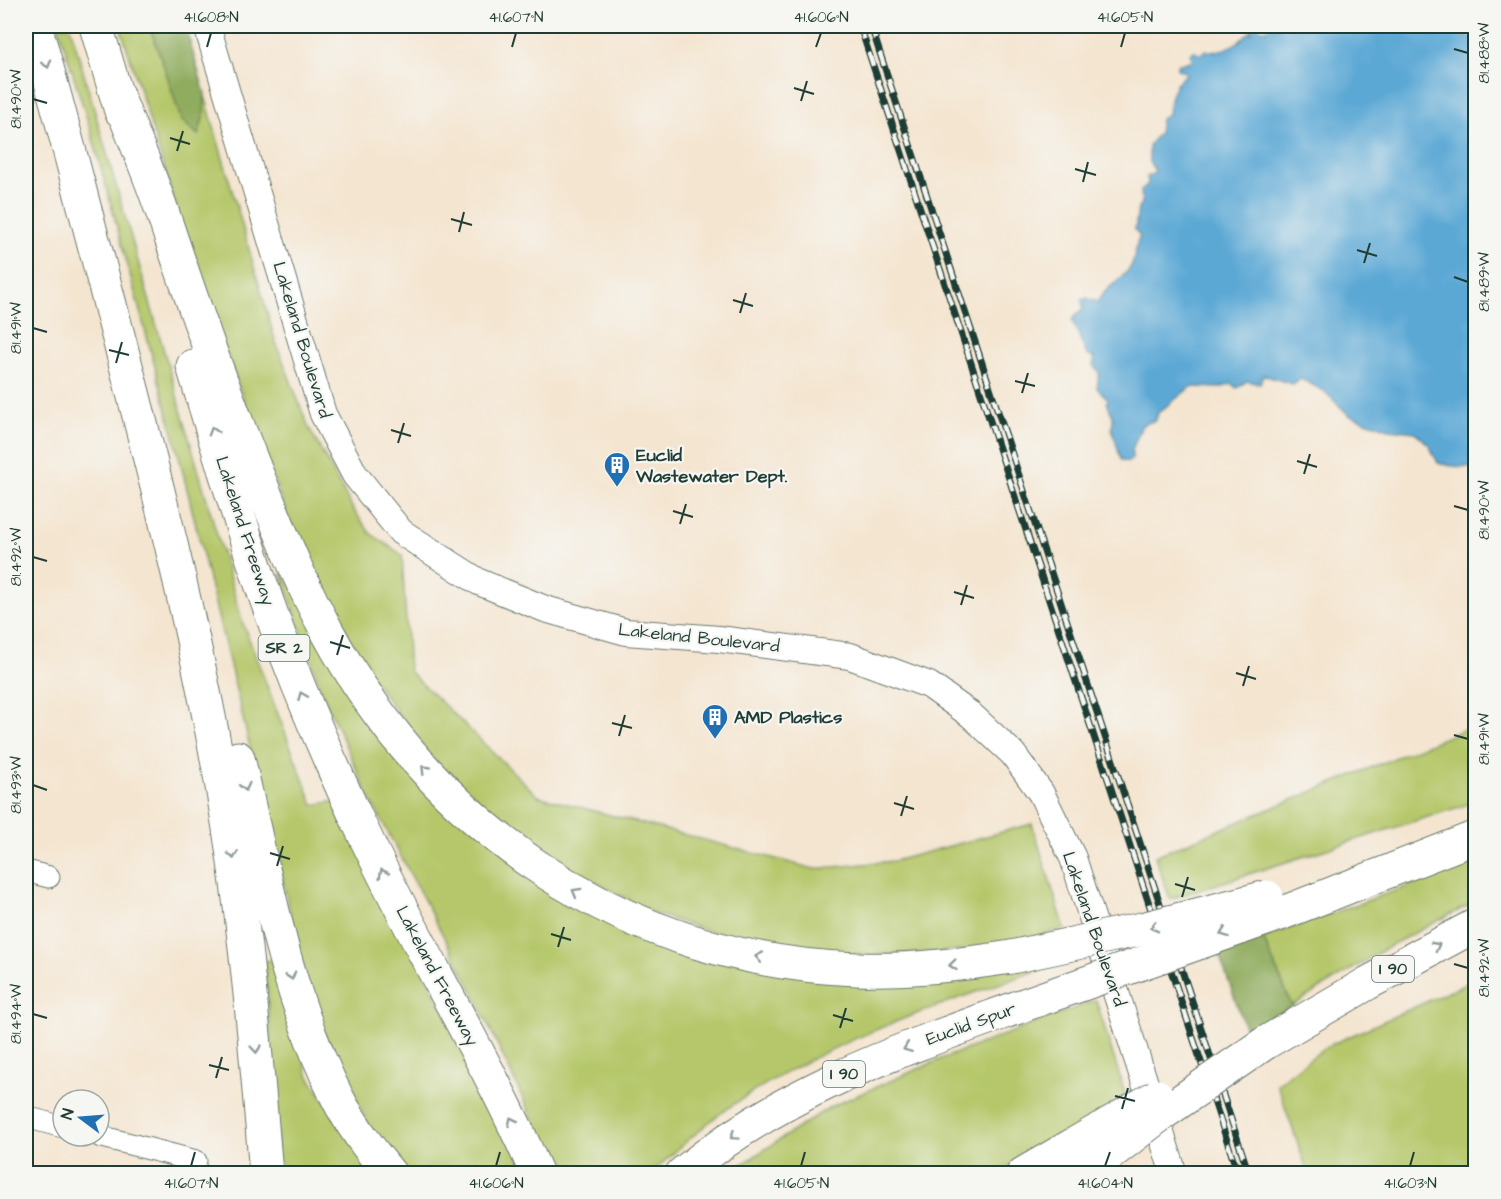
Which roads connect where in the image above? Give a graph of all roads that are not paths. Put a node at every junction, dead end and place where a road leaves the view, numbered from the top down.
1 (35, 26) edge
2 (96, 26) edge
3 (207, 26) edge
4 (115, 90) junction
5 (58, 103) junction
6 (1476, 837) edge
7 (26, 871) edge
8 (49, 877) dead end
9 (1275, 905) junction
10 (1476, 926) edge
11 (26, 1117) edge
12 (51, 1124) edge
13 (111, 1139) edge
14 (1078, 1159) edge
15 (196, 1161) dead end
16 (266, 1173) edge
17 (390, 1173) edge
18 (537, 1173) edge
19 (682, 1173) edge
20 (1023, 1173) edge
21 (1174, 1173) edge

1 -> 5 highway
2 - 4 highway, Lakeland Freeway / SR 2
3 - 21 street, Lakeland Boulevard
9 -> 4 highway, bridge
18 -> 4 highway, Lakeland Freeway / SR 2
5 -> 16 highway
5 -> 17 highway
6 - 9 highway, I 90
7 - 8 street
9 -> 19 highway, Euclid Spur / I 90, bridge
14 -> 10 highway, I 90, bridge
11 - 12 street
13 - 15 street
14 - 20 highway

